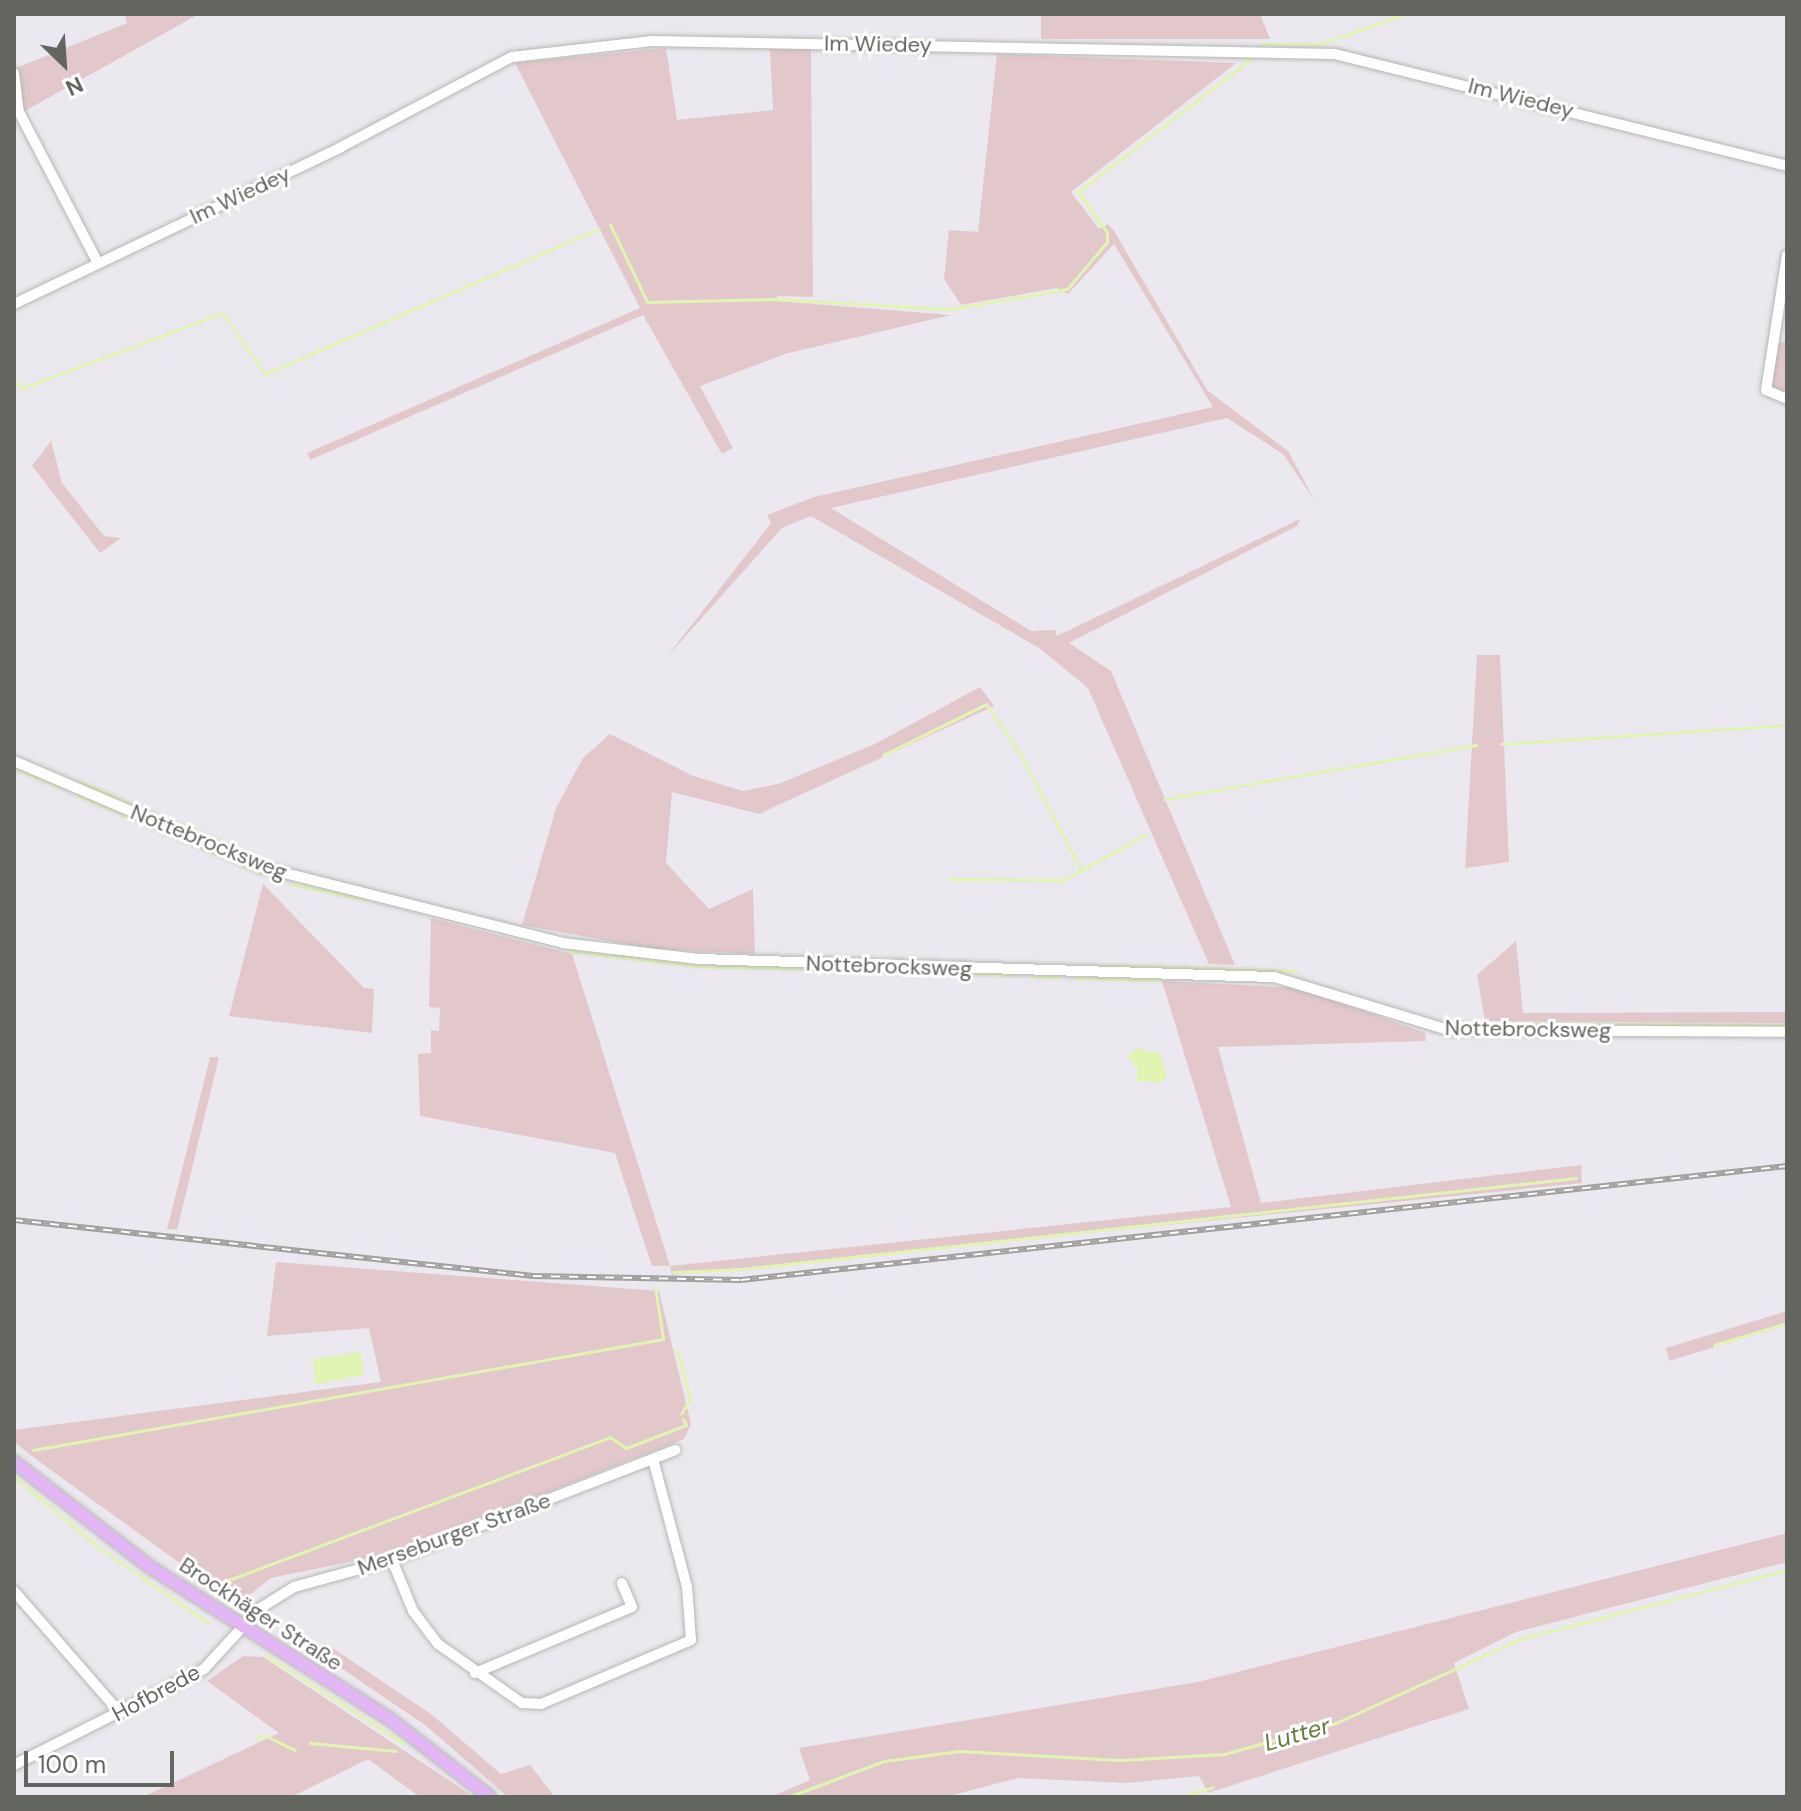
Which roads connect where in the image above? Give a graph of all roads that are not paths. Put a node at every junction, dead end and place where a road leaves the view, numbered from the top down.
1 (14, 73) edge
2 (1787, 166) edge
3 (1787, 255) edge
4 (98, 263) junction
5 (14, 304) edge
6 (1787, 399) edge
7 (14, 761) edge
8 (1787, 1032) edge
9 (675, 1450) dead end
10 (653, 1459) junction
11 (14, 1462) edge
12 (392, 1560) junction
13 (622, 1583) dead end
14 (14, 1591) edge
15 (243, 1628) junction
16 (475, 1673) junction
17 (120, 1713) junction
18 (14, 1765) edge
19 (490, 1797) edge

1 - 4 street
2 - 4 street, Im Wiedey
3 - 6 street
4 - 5 street, Im Wiedey
7 - 8 street, Nottebrocksweg
9 - 10 street, Merseburger Straße
10 - 12 street, Merseburger Straße
10 - 16 street
11 - 15 main road, Brockhäger Straße
12 - 15 street, Merseburger Straße
12 - 16 street
13 - 16 street
14 - 17 street
15 - 17 street, Hofbrede
15 - 19 main road, Brockhäger Straße
17 - 18 street, Hofbrede

